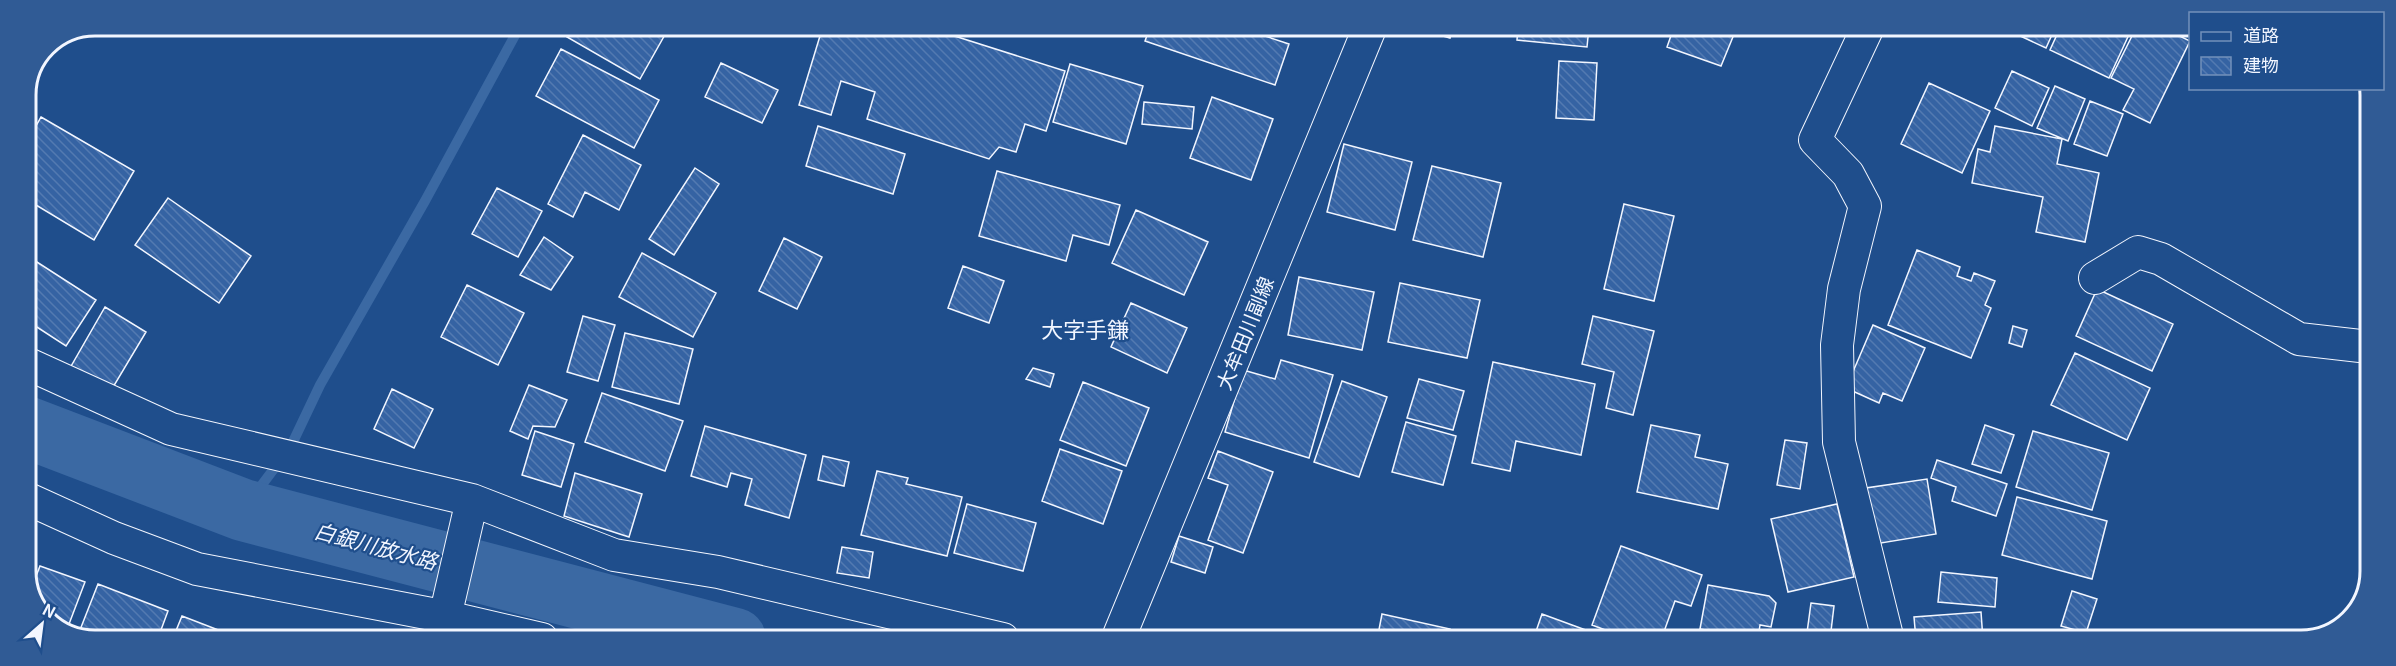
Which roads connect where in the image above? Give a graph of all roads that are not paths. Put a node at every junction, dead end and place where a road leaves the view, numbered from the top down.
1 (1366, 36) edge
2 (1864, 36) edge
3 (2095, 278) dead end
4 (2360, 346) edge
5 (36, 368) edge
6 (36, 502) edge
7 (470, 509) junction
8 (439, 623) edge
9 (484, 630) edge
10 (965, 630) edge
11 (1122, 630) edge
12 (1886, 630) edge

1 - 11 main road, 大牟田川副線
2 - 12 street
3 - 4 street
5 - 7 street
6 - 8 street
7 - 8 street
7 - 10 street
8 - 9 street

